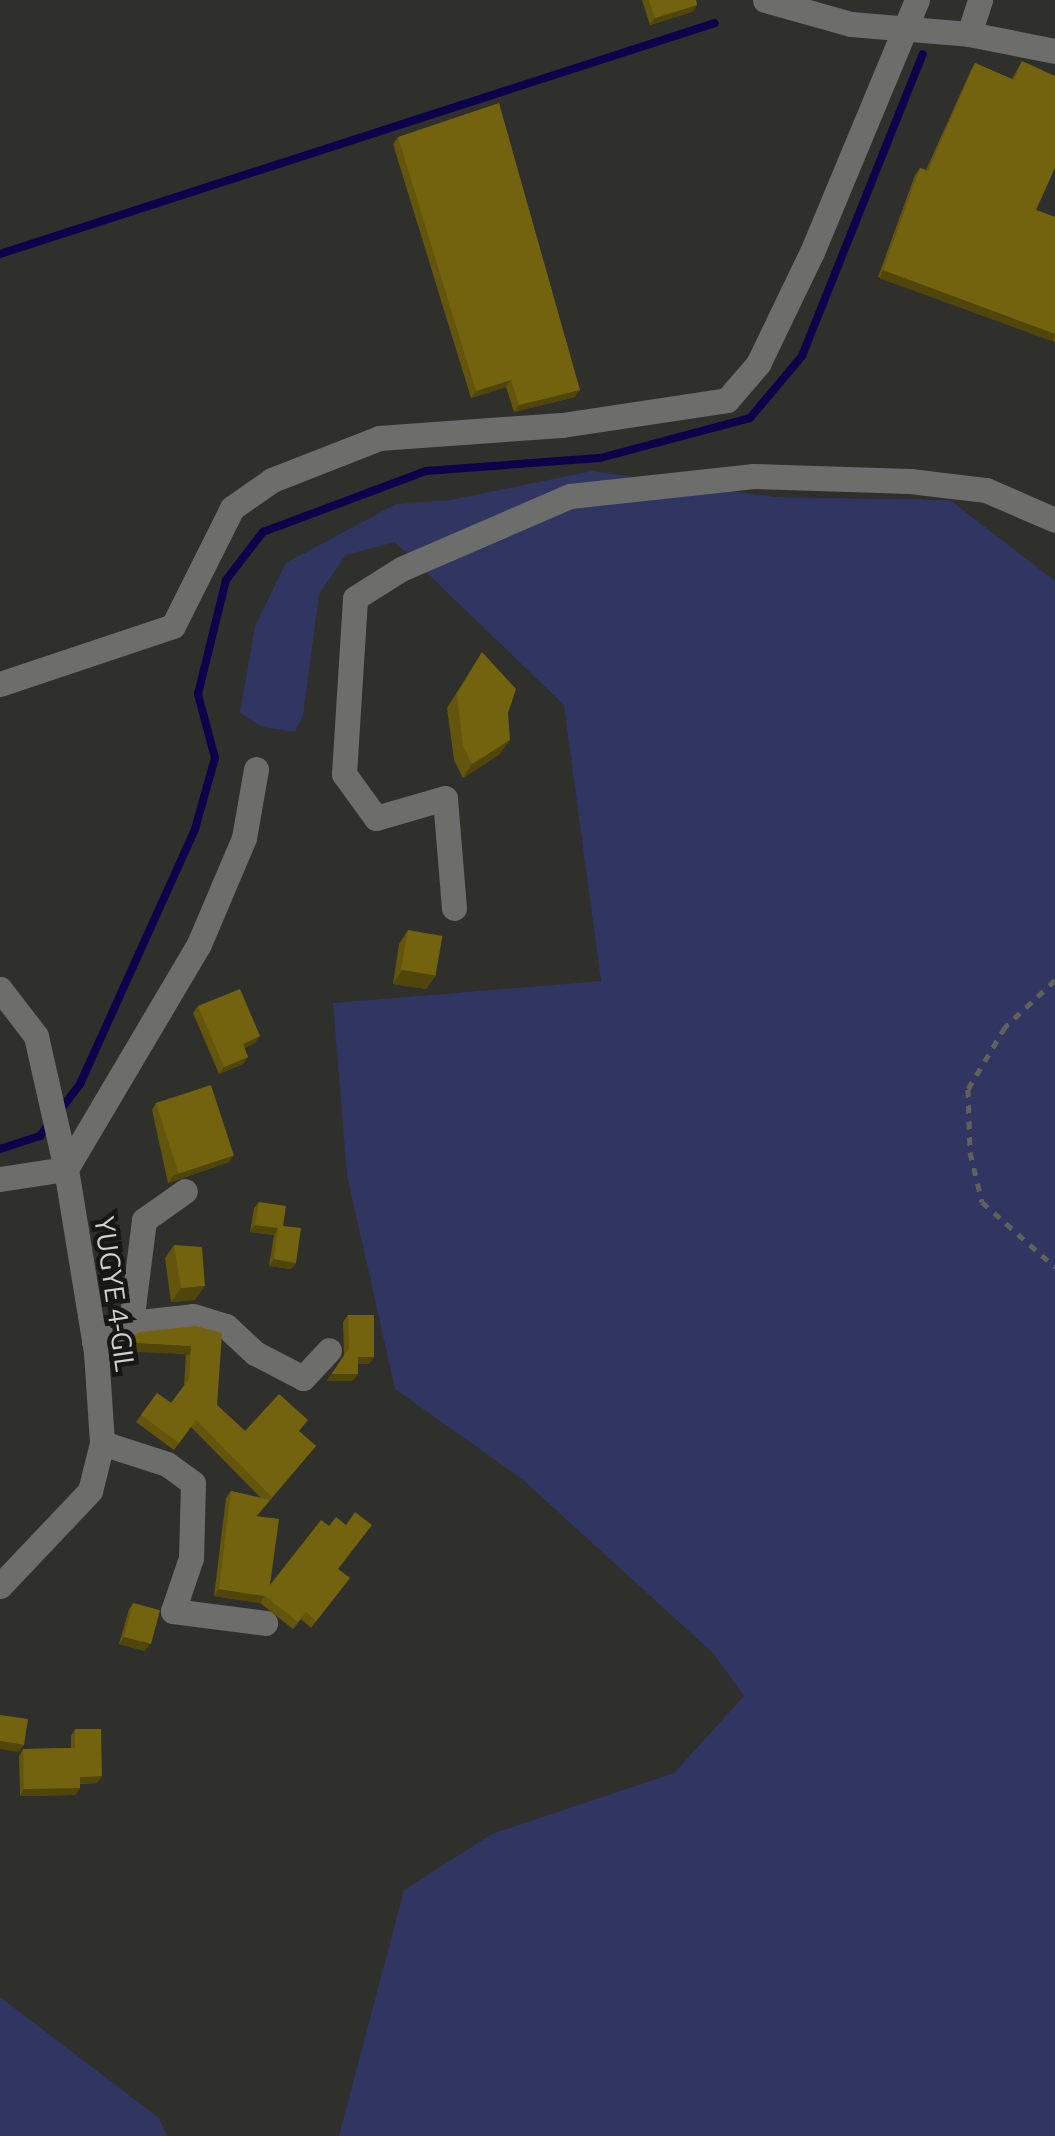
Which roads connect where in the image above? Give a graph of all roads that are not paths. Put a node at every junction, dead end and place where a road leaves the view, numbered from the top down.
1 (765, 0) edge
2 (917, 0) edge
3 (980, 0) edge
4 (907, 26) junction
5 (969, 34) junction
6 (1055, 51) edge
7 (1055, 520) edge
8 (0, 684) edge
9 (256, 769) dead end
10 (454, 908) dead end
11 (0, 989) edge
12 (66, 1169) junction
13 (0, 1178) edge
14 (185, 1191) dead end
15 (131, 1324) junction
16 (94, 1340) junction
17 (329, 1350) dead end
18 (102, 1443) junction
19 (0, 1586) edge
20 (266, 1623) dead end

1 - 4 street
2 - 4 street
3 - 5 street
4 - 5 street
4 - 8 street
5 - 6 street
7 - 10 street
9 - 12 street
11 - 12 street, YUGYE 4-GIL
12 - 13 street
12 - 16 street, YUGYE 4-GIL
14 - 15 street
15 - 16 street
15 - 17 street
16 - 18 street, YUGYE 4-GIL
18 - 19 street, YUGYE 4-GIL
18 - 20 street

